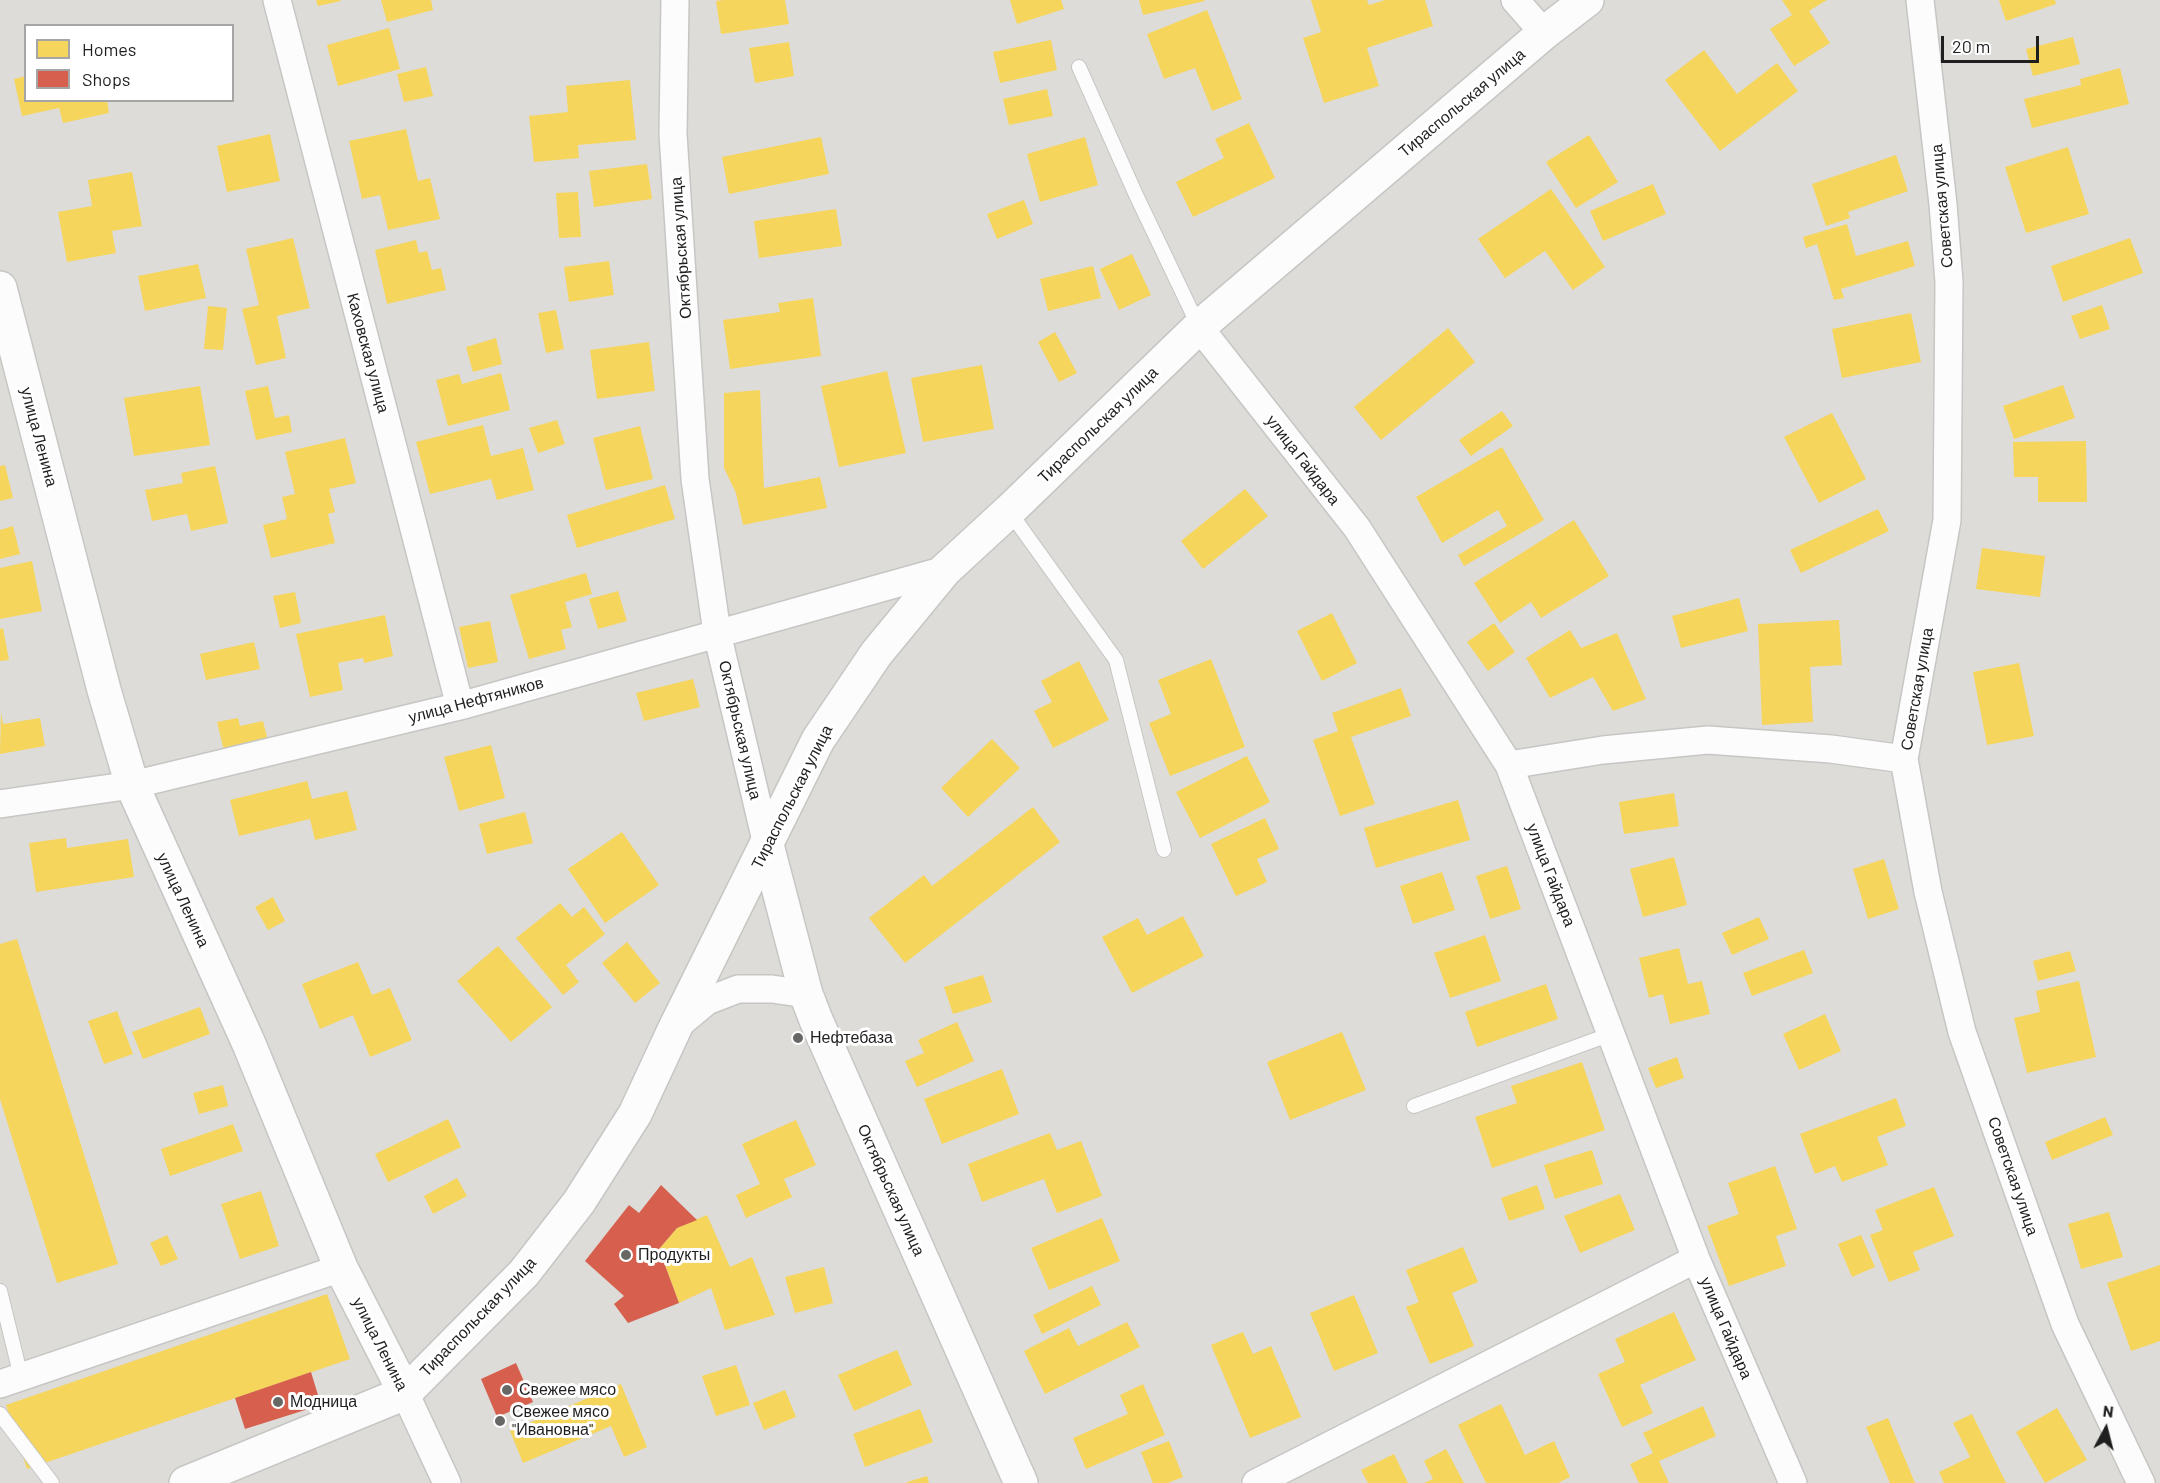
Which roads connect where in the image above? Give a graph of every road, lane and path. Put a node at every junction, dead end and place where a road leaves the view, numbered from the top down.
1 (277, 0) edge
2 (675, 0) edge
3 (1515, 0) edge
4 (1587, 0) edge
5 (1920, 0) edge
6 (1544, 33) junction
7 (1079, 67) dead end
8 (0, 288) edge
9 (1198, 327) junction
10 (1009, 511) junction
11 (945, 570) junction
12 (717, 633) junction
13 (460, 706) junction
14 (1904, 759) junction
15 (1509, 765) junction
16 (132, 785) junction
17 (0, 804) edge
18 (767, 845) junction
19 (1164, 849) dead end
20 (806, 994) junction
21 (675, 1028) junction
22 (1611, 1034) junction
23 (1414, 1107) dead end
24 (1696, 1259) junction
25 (341, 1268) junction
26 (0, 1291) edge
27 (10, 1380) edge
28 (405, 1393) junction
29 (0, 1414) edge
30 (52, 1483) edge
31 (186, 1483) edge
32 (447, 1483) edge
33 (1021, 1483) edge
34 (1256, 1483) edge
35 (1793, 1483) edge
36 (2141, 1483) edge

1 - 13 street, Каховская улица
2 - 12 street, Октябрьская улица
3 - 6 street
4 - 6 street, Тираспольская улица
5 - 14 street, Советская улица
6 - 9 street, Тираспольская улица
7 - 9 lane
8 - 16 street, улица Ленина
9 - 10 street, Тираспольская улица
9 - 15 street, улица Гайдара
10 - 11 street, Тираспольская улица
10 - 19 lane
11 - 12 street, улица Нефтяников
11 - 18 street, Тираспольская улица
12 - 13 street, улица Нефтяников
12 - 18 street, Октябрьская улица
13 - 16 street, улица Нефтяников
14 - 15 street
14 - 36 street, Советская улица
15 - 22 street, улица Гайдара
16 - 17 street, улица Нефтяников
16 - 25 street, улица Ленина
18 - 20 street, Октябрьская улица
18 - 21 street, Тираспольская улица
20 - 21 street
20 - 33 street, Октябрьская улица
21 - 28 street, Тираспольская улица
22 - 23 lane
22 - 24 street, улица Гайдара
24 - 34 street
24 - 35 street, улица Гайдара
25 - 27 street
25 - 28 street, улица Ленина
26 - 27 lane
28 - 31 street, Тираспольская улица
28 - 32 street, улица Ленина
29 - 30 lane

